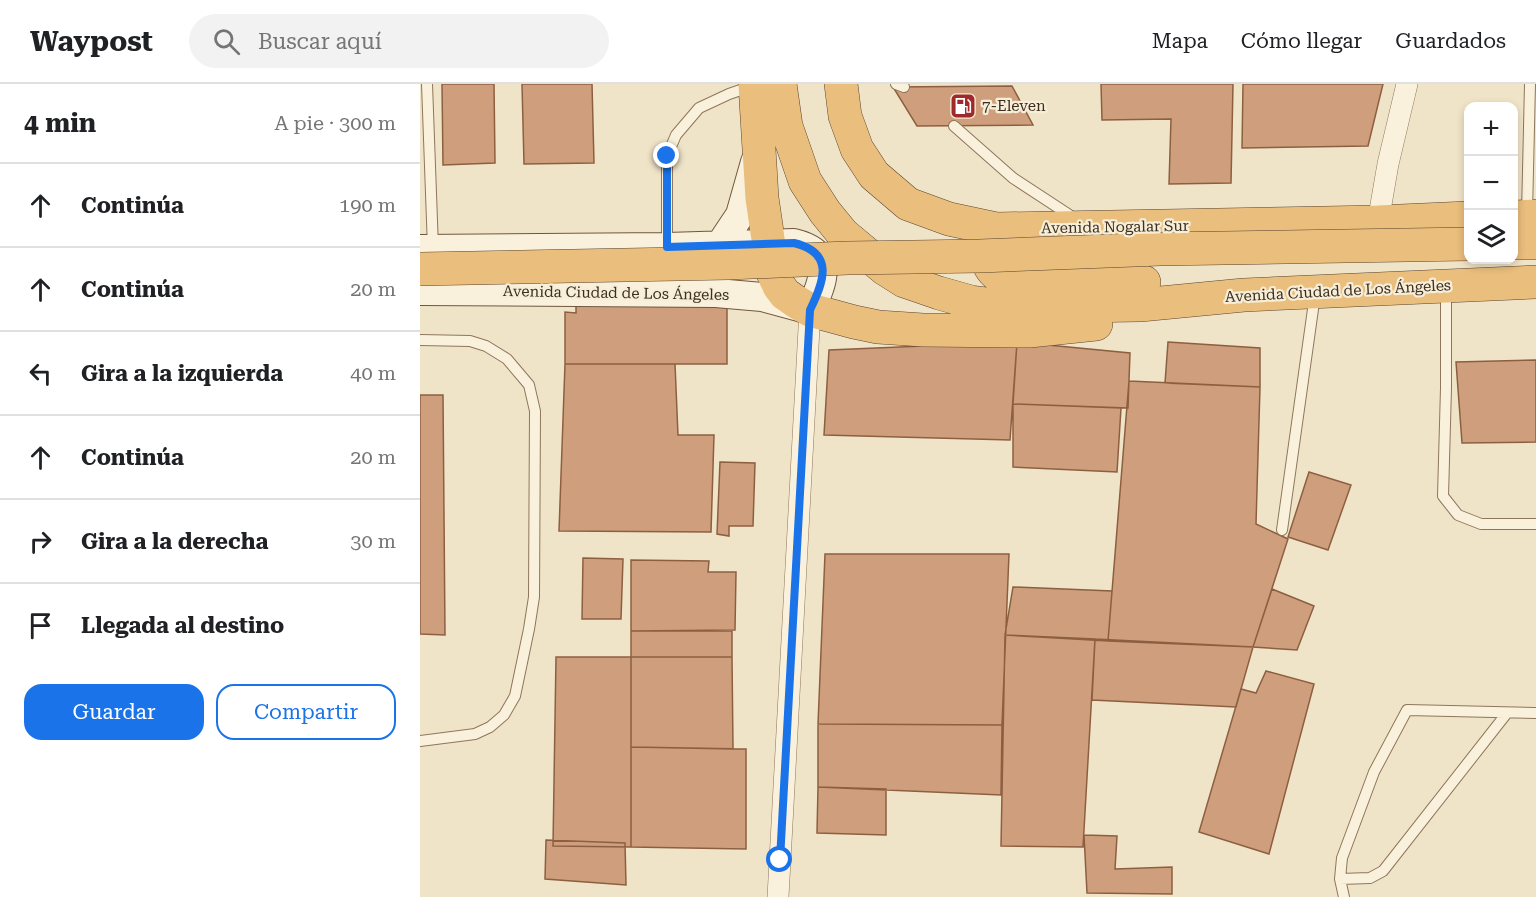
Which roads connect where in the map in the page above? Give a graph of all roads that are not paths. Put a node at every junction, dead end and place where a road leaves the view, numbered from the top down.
1 (427, 84) edge
2 (763, 84) edge
3 (841, 84) edge
4 (1407, 84) edge
5 (1530, 84) edge
6 (954, 126) dead end
7 (758, 146) junction
8 (1464, 219) edge
9 (1378, 222) junction
10 (1525, 227) edge
11 (1090, 228) junction
12 (996, 230) junction
13 (768, 244) junction
14 (1464, 244) edge
15 (720, 245) junction
16 (667, 247) junction
17 (424, 256) edge
18 (1536, 282) edge
19 (1446, 286) junction
20 (420, 291) edge
21 (1316, 292) junction
22 (1244, 295) junction
23 (1140, 305) junction
24 (810, 310) junction
25 (420, 340) edge
26 (1536, 524) edge
27 (1282, 530) dead end
28 (1507, 713) junction
29 (1536, 713) edge
30 (420, 741) edge
31 (1340, 879) junction
32 (778, 897) edge
33 (1344, 897) edge

1 - 17 lane
2 - 7 highway
2 - 16 lane
2 - 23 highway
3 - 12 highway, Avenida Nogalar Sur
4 - 9 street
5 - 10 lane
6 - 11 lane
7 - 13 highway
7 - 15 main road
8 - 9 highway, Avenida Nogalar Sur
9 - 11 highway, Avenida Nogalar Sur
11 - 12 highway, Avenida Nogalar Sur
12 - 22 highway
13 - 15 main road
13 - 24 highway
13 - 24 main road
14 - 17 highway, bridge
15 - 16 main road
16 - 17 main road
18 - 19 highway, Avenida Ciudad de Los Ángeles
19 - 21 highway, Avenida Ciudad de Los Ángeles
19 - 26 lane
20 - 24 main road, Avenida Ciudad de Los Ángeles
21 - 22 highway, Avenida Ciudad de Los Ángeles
21 - 27 lane
22 - 23 highway, Avenida Ciudad de Los Ángeles
23 - 24 highway
24 - 32 street
25 - 30 lane
28 - 29 lane
28 - 31 lane
28 - 31 lane
31 - 33 lane

